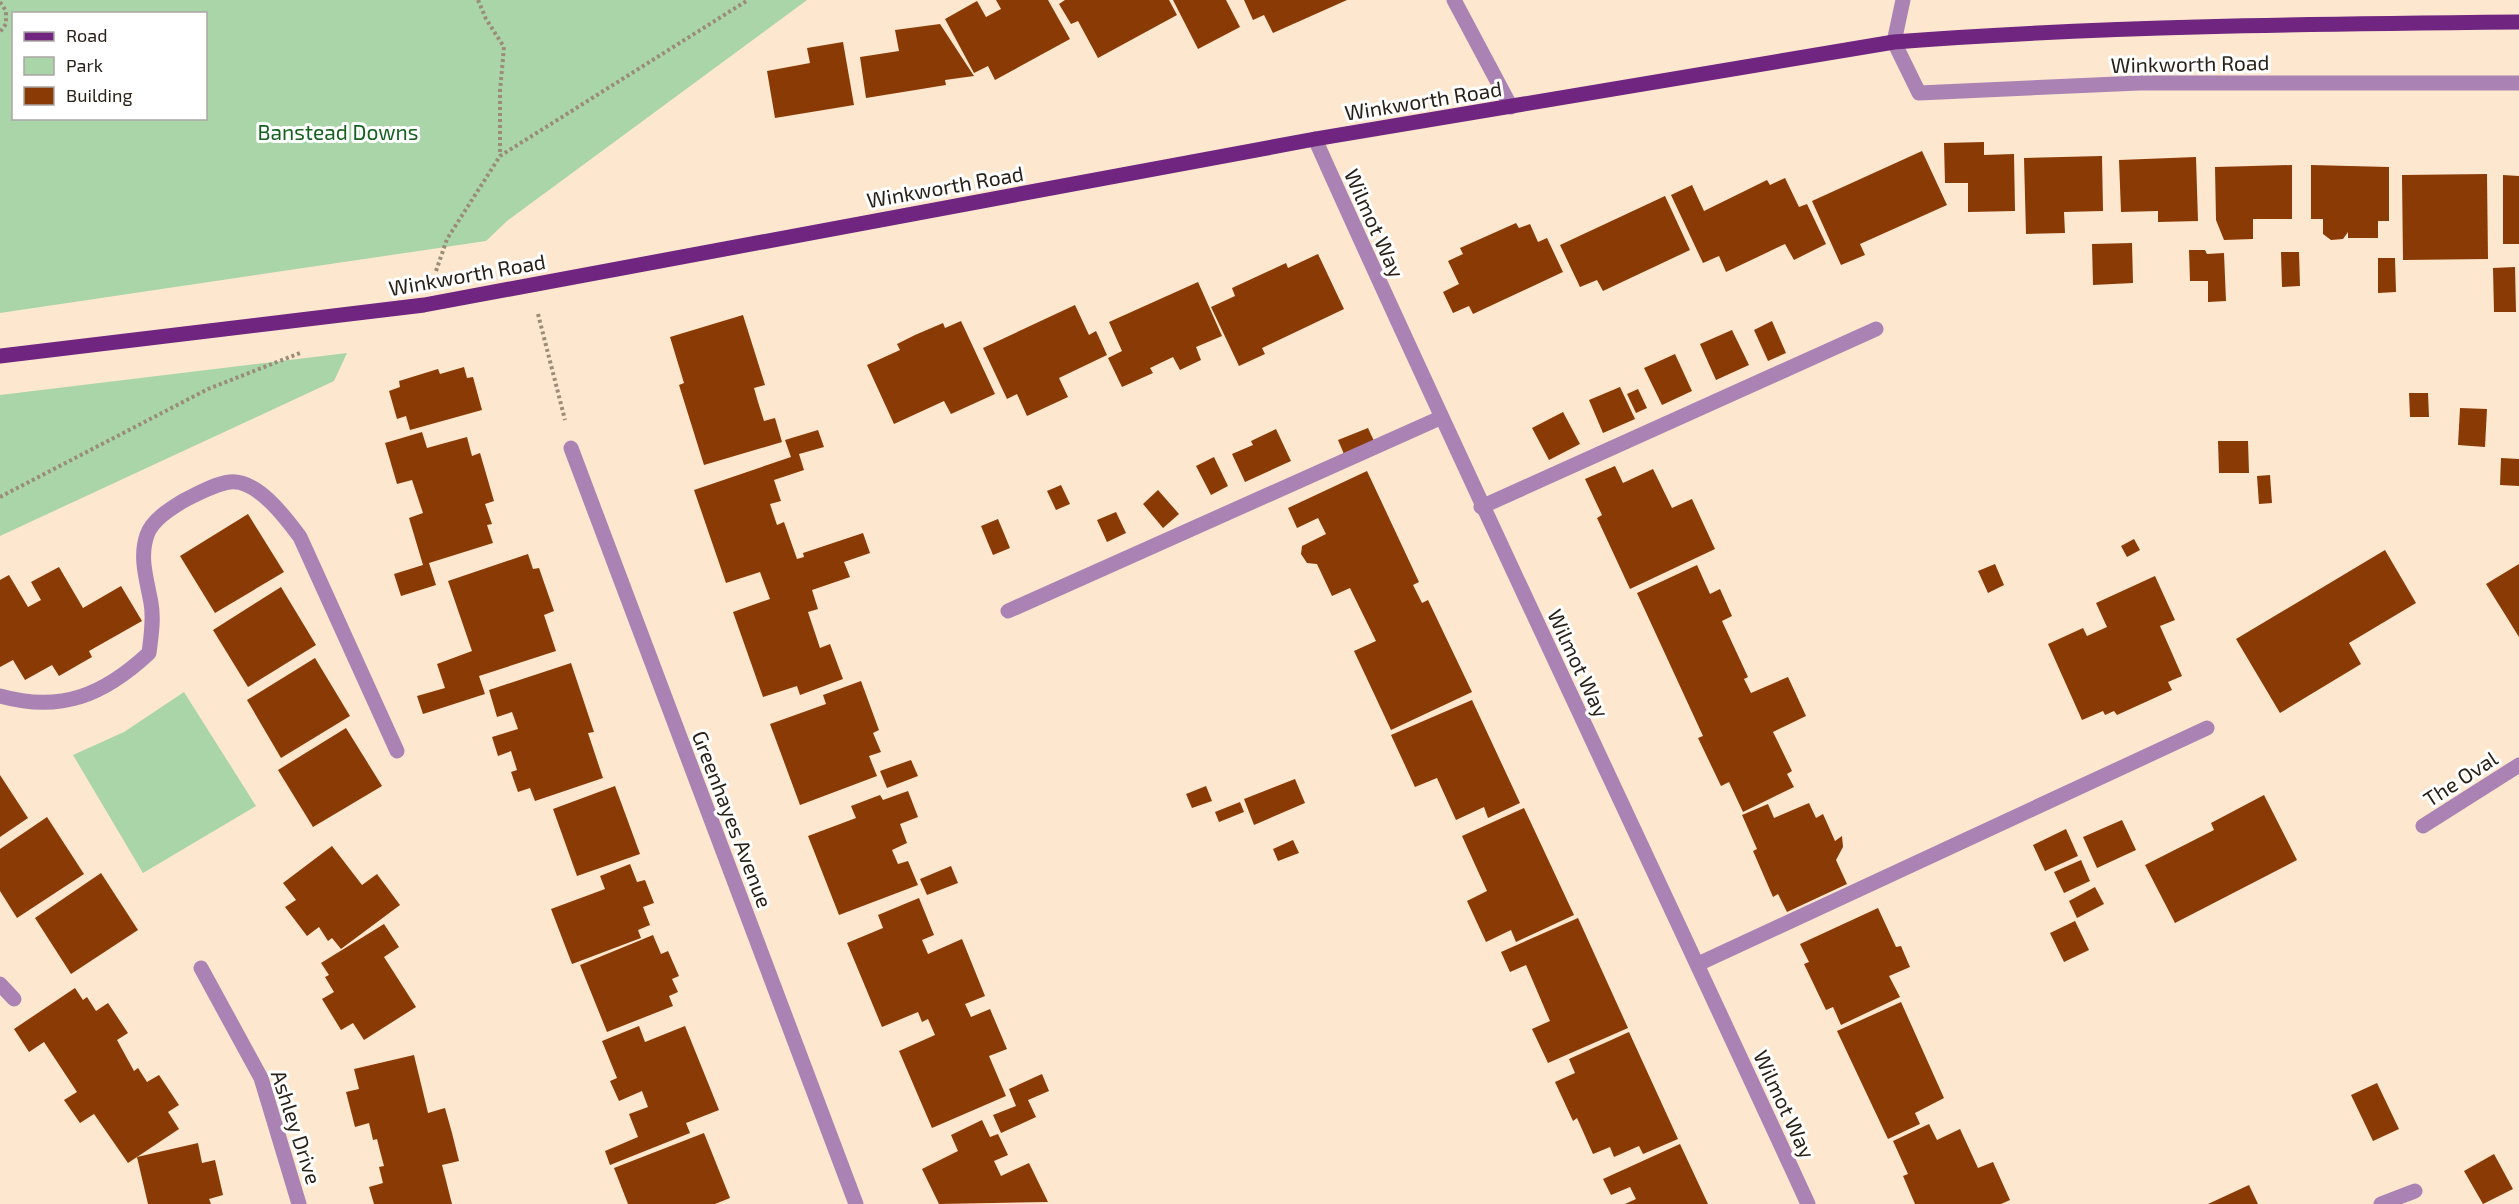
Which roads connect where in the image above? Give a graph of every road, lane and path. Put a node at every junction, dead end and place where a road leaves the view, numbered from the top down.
1 (478, 0) edge
2 (748, 0) edge
3 (1454, 0) edge
4 (1903, 0) edge
5 (0, 2) edge
6 (2519, 22) edge
7 (0, 32) edge
8 (1894, 42) junction
9 (2519, 83) edge
10 (1511, 107) junction
11 (1315, 139) junction
12 (500, 156) junction
13 (531, 284) junction
14 (424, 304) junction
15 (1876, 329) dead end
16 (306, 351) dead end
17 (0, 356) edge
18 (1440, 418) junction
19 (572, 448) joint
20 (0, 497) edge
21 (1481, 507) junction
22 (1008, 610) dead end
23 (0, 696) edge
24 (2207, 728) dead end
25 (397, 751) dead end
26 (2519, 765) edge
27 (2423, 826) dead end
28 (1698, 964) junction
29 (201, 968) dead end
30 (0, 984) edge
31 (14, 999) dead end
32 (2415, 1191) dead end
33 (299, 1204) edge
34 (856, 1204) edge
35 (1808, 1204) edge
36 (2380, 1204) edge

1 - 12 path
2 - 12 path
3 - 10 street
4 - 8 street
5 - 7 path
6 - 8 main road, Winkworth Road
8 - 9 street, Winkworth Road
8 - 10 main road, Winkworth Road
10 - 11 main road, Winkworth Road
11 - 13 main road, Winkworth Road
11 - 18 street, Wilmot Way
12 - 14 path
13 - 14 main road, Winkworth Road
13 - 19 path
14 - 17 main road, Winkworth Road
15 - 21 street
16 - 20 path
18 - 21 street, Wilmot Way
18 - 22 street
19 - 34 street, Greenhayes Avenue
21 - 28 street, Wilmot Way
23 - 25 street
24 - 28 street
26 - 27 street, The Oval
28 - 35 street, Wilmot Way
29 - 33 street, Ashley Drive
30 - 31 street
32 - 36 street

